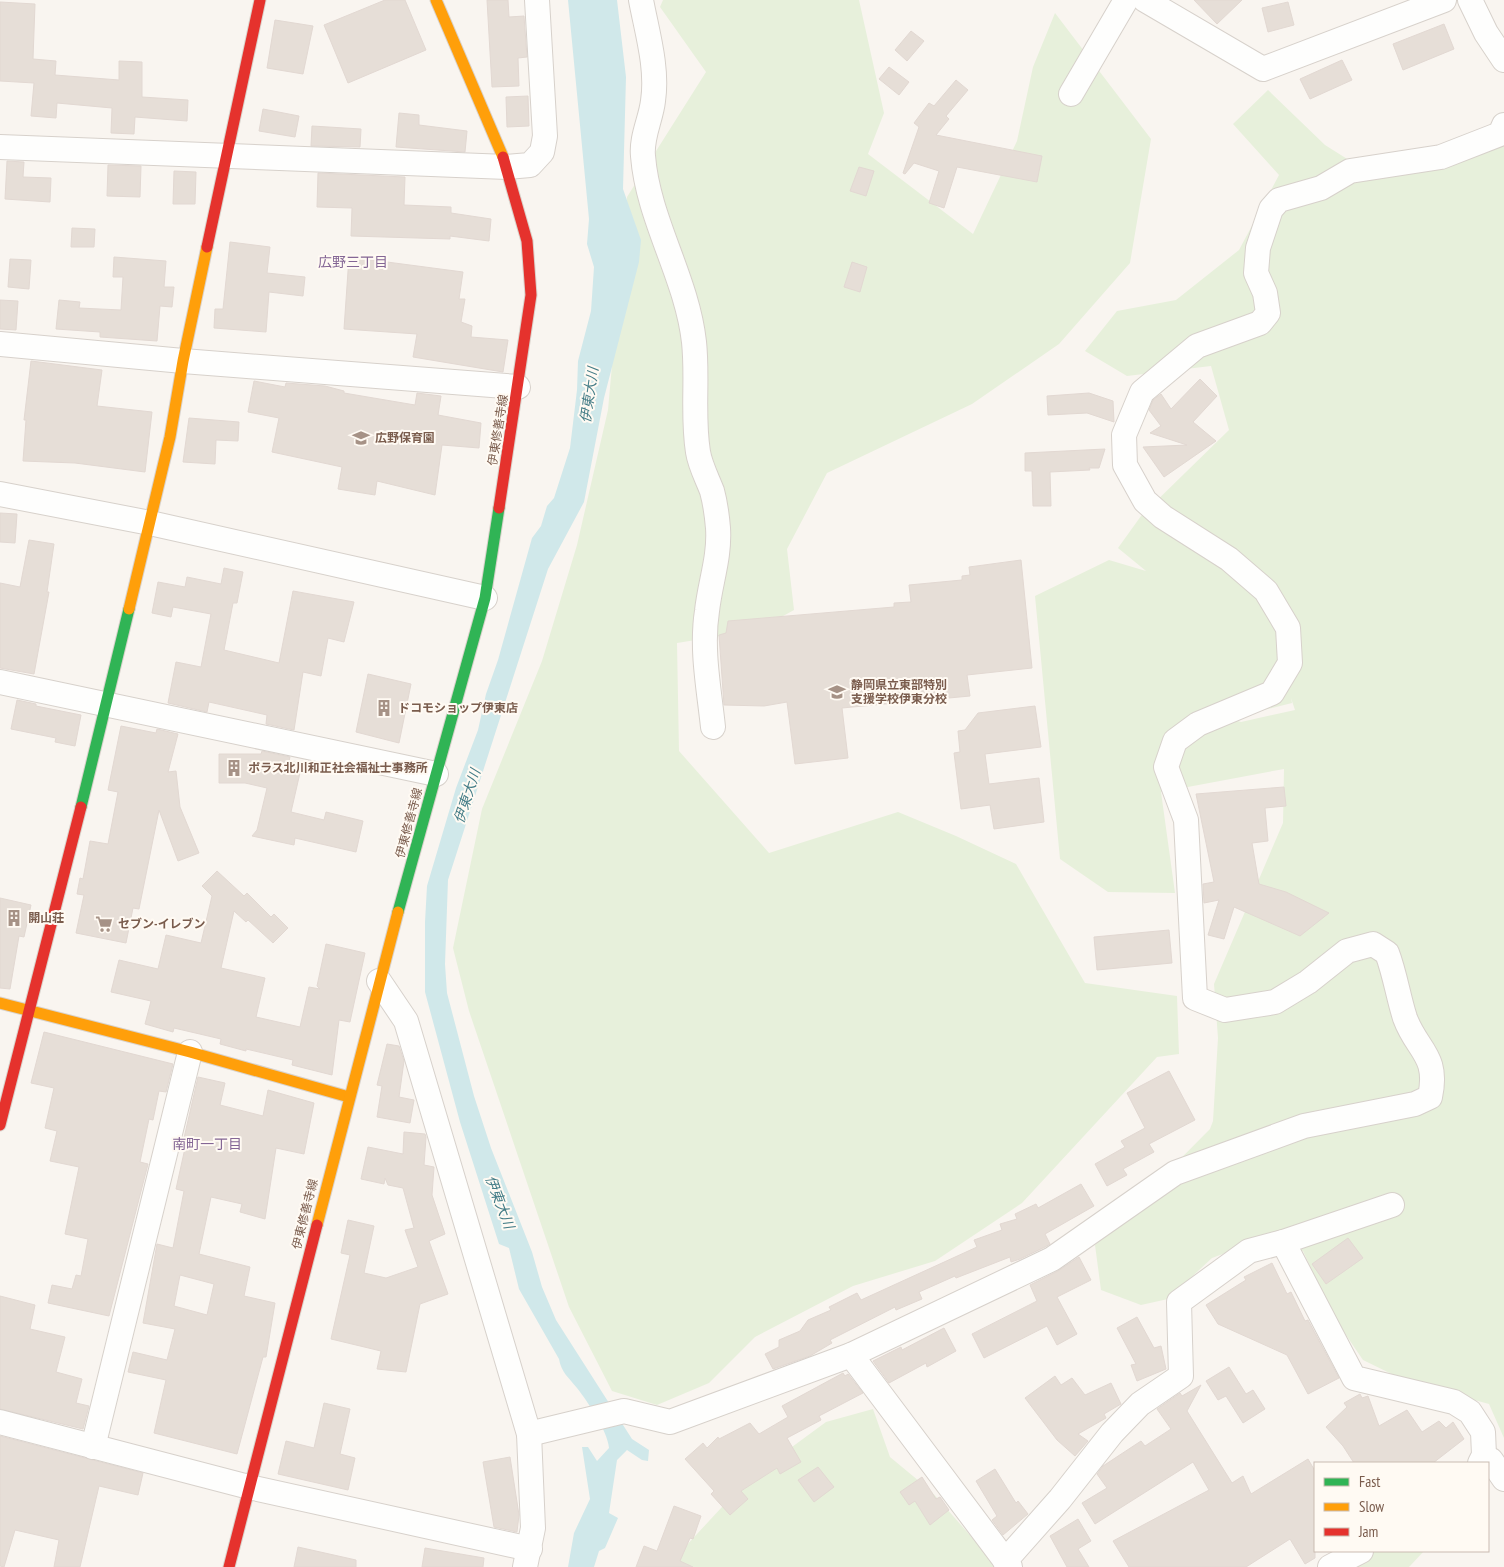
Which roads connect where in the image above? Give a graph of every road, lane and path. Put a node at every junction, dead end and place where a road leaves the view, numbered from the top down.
1 (260, 0) edge
2 (436, 0) edge
3 (537, 0) edge
4 (641, 0) edge
5 (1126, 0) edge
6 (1145, 0) edge
7 (1444, 0) edge
8 (1470, 0) edge
9 (1503, 62) edge
10 (1072, 94) dead end
11 (1504, 125) edge
12 (0, 147) edge
13 (228, 157) junction
14 (507, 167) junction
15 (0, 344) edge
16 (183, 361) junction
17 (518, 387) junction
18 (0, 494) edge
19 (150, 523) junction
20 (485, 598) junction
21 (0, 682) edge
22 (107, 703) junction
23 (713, 727) dead end
24 (436, 774) junction
25 (379, 981) junction
26 (0, 1003) edge
27 (29, 1010) junction
28 (190, 1052) junction
29 (349, 1096) junction
30 (0, 1125) edge
31 (1392, 1205) dead end
32 (1282, 1242) junction
33 (851, 1355) junction
34 (0, 1422) edge
35 (540, 1431) junction
36 (94, 1447) junction
37 (1489, 1462) edge
38 (249, 1487) junction
39 (1359, 1552) edge
40 (527, 1558) edge
41 (1008, 1564) edge
42 (229, 1567) edge
43 (1330, 1567) edge

1 - 13 main road
2 - 14 main road, 伊東修善寺線
3 - 14 street
4 - 23 street
5 - 10 street
6 - 7 street
8 - 9 street
11 - 33 street
12 - 13 street
13 - 14 street
13 - 16 main road
14 - 17 main road, 伊東修善寺線
15 - 16 street
16 - 17 street
16 - 19 main road
17 - 20 main road, 伊東修善寺線
18 - 19 street
19 - 20 street
19 - 22 main road
20 - 24 main road, 伊東修善寺線
21 - 22 street
22 - 24 street
22 - 27 main road
24 - 25 main road, 伊東修善寺線
25 - 29 main road, 伊東修善寺線
25 - 35 street
26 - 27 main road
27 - 28 main road
27 - 30 main road
28 - 29 main road
28 - 36 street
29 - 38 main road, 伊東修善寺線
31 - 32 street
32 - 37 street
32 - 41 street
33 - 35 street
33 - 41 street
34 - 36 street
35 - 40 street
36 - 38 street
38 - 40 street
38 - 42 main road, 伊東修善寺線
39 - 43 street

